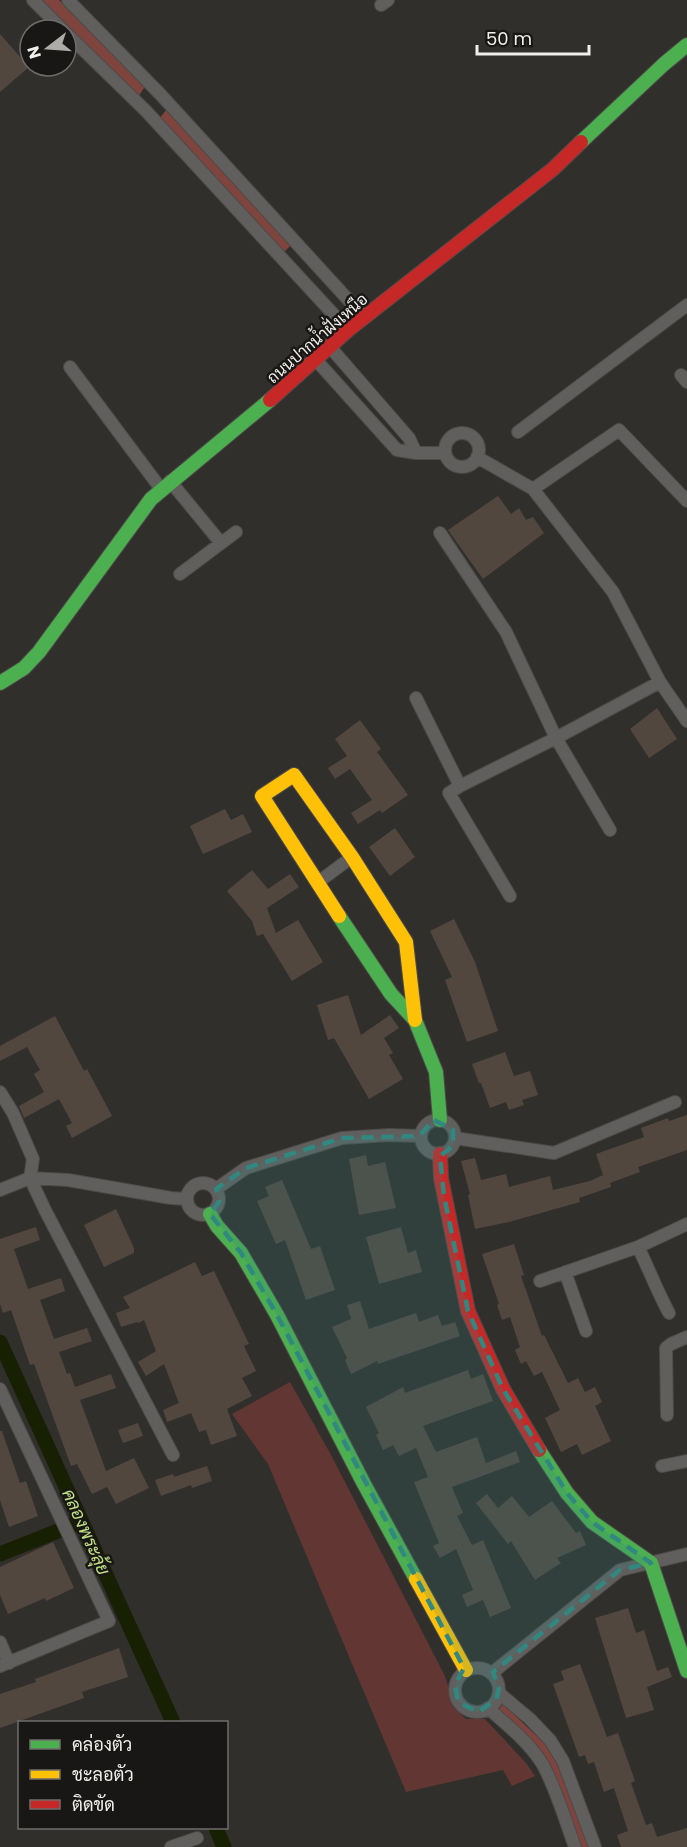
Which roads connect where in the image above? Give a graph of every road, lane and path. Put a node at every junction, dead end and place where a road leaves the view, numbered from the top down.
1 (33, 0) edge
2 (68, 0) edge
3 (52, 18) edge
4 (78, 44) edge
5 (687, 45) edge
6 (161, 95) junction
7 (146, 111) junction
8 (687, 305) edge
9 (364, 317) junction
10 (348, 330) junction
11 (330, 347) junction
12 (316, 360) junction
13 (70, 367) dead end
14 (518, 432) dead end
15 (416, 453) junction
16 (445, 453) junction
17 (477, 457) junction
18 (165, 485) junction
19 (533, 489) junction
20 (687, 501) edge
21 (236, 532) dead end
22 (440, 533) dead end
23 (221, 543) junction
24 (180, 574) dead end
25 (660, 682) junction
26 (0, 683) edge
27 (416, 698) dead end
28 (687, 721) edge
29 (556, 738) junction
30 (460, 786) junction
31 (610, 830) dead end
32 (352, 857) junction
33 (317, 883) junction
34 (510, 896) dead end
35 (415, 1020) junction
36 (0, 1092) edge
37 (675, 1102) dead end
38 (440, 1120) junction
39 (421, 1136) junction
40 (455, 1138) junction
41 (440, 1154) junction
42 (30, 1178) junction
43 (216, 1189) junction
44 (0, 1190) edge
45 (187, 1198) junction
46 (210, 1214) junction
47 (687, 1224) edge
48 (638, 1247) junction
49 (565, 1272) junction
50 (540, 1281) dead end
51 (669, 1313) dead end
52 (586, 1330) dead end
53 (687, 1337) edge
54 (0, 1389) edge
55 (668, 1415) dead end
56 (173, 1455) dead end
57 (687, 1461) edge
58 (662, 1466) dead end
59 (687, 1554) edge
60 (651, 1563) junction
61 (0, 1642) edge
62 (5, 1665) edge
63 (466, 1670) junction
64 (687, 1671) edge
65 (492, 1673) junction
66 (499, 1693) junction
67 (489, 1708) junction
68 (197, 1838) dead end
69 (171, 1847) edge
70 (575, 1847) edge
71 (595, 1847) edge

1 - 3 street
2 - 6 street
4 - 7 street
5 - 9 street, ถนนปากน้ำฝั่งเหนือ
6 - 7 street
6 - 9 street
7 - 10 street
8 - 14 street
9 - 10 street, ถนนปากน้ำฝั่งเหนือ
10 - 11 street, ถนนปากน้ำฝั่งเหนือ
11 - 12 street, ถนนปากน้ำฝั่งเหนือ
11 - 15 street
12 - 15 street
12 - 18 street, ถนนปากน้ำฝั่งเหนือ
13 - 18 street
15 - 16 street
16 - 17 street
16 - 17 street
17 - 19 street
18 - 23 street
18 - 26 street, ถนนปากน้ำฝั่งเหนือ
19 - 20 street
19 - 25 street
21 - 23 street
22 - 29 street
23 - 24 street
25 - 28 street
25 - 29 street
27 - 30 street
29 - 30 street
29 - 31 street
30 - 34 street
32 - 33 street
32 - 33 street
32 - 35 street
33 - 35 street
35 - 38 street
36 - 42 street
37 - 40 street
38 - 39 street
38 - 40 street
39 - 41 street
39 - 43 street
40 - 41 street
41 - 60 street
42 - 44 street
42 - 45 street
42 - 56 street
43 - 45 street
43 - 46 street
45 - 46 street
46 - 63 street
47 - 48 street
48 - 49 street
48 - 51 street
49 - 50 street
49 - 52 street
53 - 55 street
54 - 62 street
57 - 58 street
59 - 60 street
60 - 64 street
60 - 65 street
61 - 62 street
63 - 65 street
63 - 67 street
65 - 66 street
66 - 67 street
66 - 71 street
67 - 70 street
68 - 69 street

